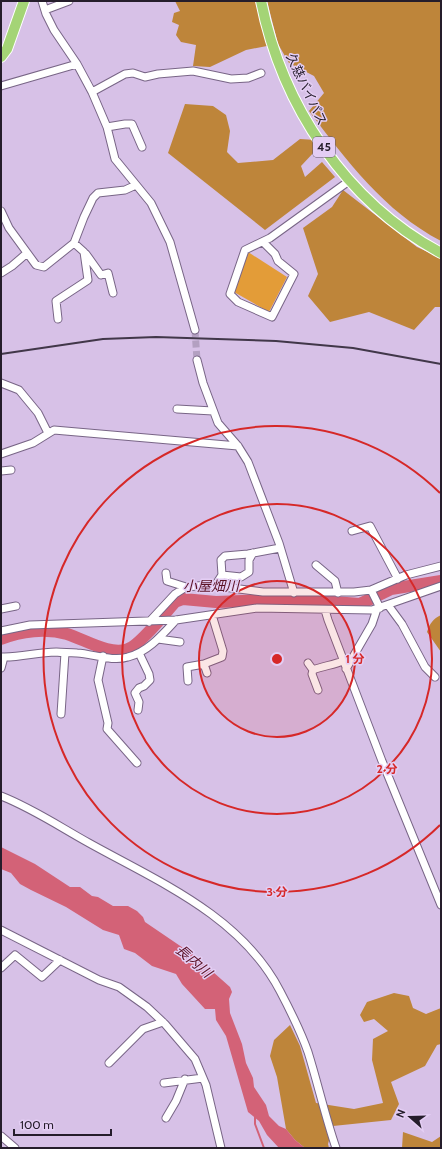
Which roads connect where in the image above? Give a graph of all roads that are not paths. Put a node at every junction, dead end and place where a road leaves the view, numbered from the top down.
1 (24, 1) edge
2 (42, 1) edge
3 (70, 1) edge
4 (262, 1) edge
5 (45, 10) junction
6 (1, 57) edge
7 (77, 64) junction
8 (261, 73) dead end
9 (1, 86) edge
10 (92, 92) junction
11 (107, 127) junction
12 (142, 147) dead end
13 (349, 181) junction
14 (136, 185) junction
15 (1, 211) edge
16 (9, 228) junction
17 (1, 229) edge
18 (263, 242) junction
19 (74, 243) junction
20 (84, 252) junction
21 (27, 253) junction
22 (441, 253) edge
23 (1, 273) edge
24 (113, 293) dead end
25 (58, 319) dead end
26 (195, 330) tunnel mouth
27 (197, 360) tunnel mouth
28 (1, 383) edge
29 (177, 409) dead end
30 (213, 411) junction
31 (48, 433) junction
32 (238, 446) junction
33 (1, 454) edge
34 (11, 470) dead end
35 (1, 471) edge
36 (352, 531) dead end
37 (280, 548) junction
38 (253, 553) junction
39 (316, 565) dead end
40 (441, 566) edge
41 (166, 573) dead end
42 (222, 575) junction
43 (398, 578) junction
44 (215, 586) junction
45 (441, 586) edge
46 (186, 587) junction
47 (294, 592) junction
48 (372, 592) junction
49 (338, 593) junction
50 (388, 605) junction
51 (16, 606) dead end
52 (378, 607) junction
53 (1, 609) edge
54 (326, 610) junction
55 (212, 615) junction
56 (174, 621) junction
57 (151, 622) junction
58 (1, 631) edge
59 (158, 638) junction
60 (180, 642) dead end
61 (66, 653) junction
62 (139, 653) junction
63 (103, 656) junction
64 (3, 657) edge
65 (343, 661) junction
66 (308, 663) dead end
67 (204, 664) junction
68 (1, 668) edge
69 (346, 669) junction
70 (313, 670) junction
71 (207, 673) dead end
72 (435, 677) dead end
73 (188, 681) dead end
74 (318, 690) dead end
75 (138, 710) dead end
76 (62, 714) dead end
77 (137, 763) dead end
78 (1, 796) edge
79 (441, 905) edge
80 (1, 930) edge
81 (60, 960) junction
82 (1, 968) edge
83 (163, 1022) junction
84 (109, 1063) dead end
85 (202, 1078) junction
86 (186, 1079) junction
87 (164, 1083) dead end
88 (166, 1118) dead end
89 (1, 1136) edge
90 (15, 1148) edge
91 (221, 1148) edge
92 (336, 1148) edge

1 - 6 highway
2 - 5 street
3 - 5 street
4 - 13 highway, 久慈バイパス / 45
5 - 7 street
7 - 9 street
7 - 10 street
8 - 10 street
10 - 11 street
11 - 12 street
11 - 14 street
13 - 18 street
13 - 22 highway, 久慈バイパス / 45
14 - 19 street
14 - 26 street
15 - 16 street
16 - 17 street
16 - 21 street
18 - 18 street
19 - 20 street
19 - 21 street
20 - 24 street
20 - 25 street
21 - 23 street
27 - 30 street
28 - 31 street
29 - 30 street
30 - 32 street
31 - 32 street
31 - 33 street
32 - 37 street
34 - 35 street
36 - 43 street
37 - 38 street
37 - 47 street
38 - 42 street
38 - 42 street
39 - 49 street
40 - 43 street
41 - 46 street
42 - 44 street
43 - 48 street
44 - 46 street
44 - 47 street
45 - 50 street
46 - 57 street
47 - 49 street
48 - 49 street
48 - 52 street
50 - 52 street
50 - 72 street
51 - 53 street
52 - 54 street
52 - 69 street
54 - 55 street
54 - 65 street
55 - 56 street
55 - 67 street
56 - 57 street
56 - 59 street
57 - 58 street
59 - 60 street
59 - 62 street
61 - 63 street
61 - 64 street
61 - 76 street
62 - 63 street
62 - 75 street
63 - 77 street
64 - 68 street
65 - 69 street
65 - 70 street
66 - 70 street
67 - 71 street
67 - 73 street
69 - 79 street
70 - 74 street
78 - 92 street
80 - 81 street
81 - 82 street
81 - 83 street
83 - 84 street
83 - 85 street
85 - 86 street
85 - 91 street
86 - 87 street
86 - 88 street
89 - 90 street

